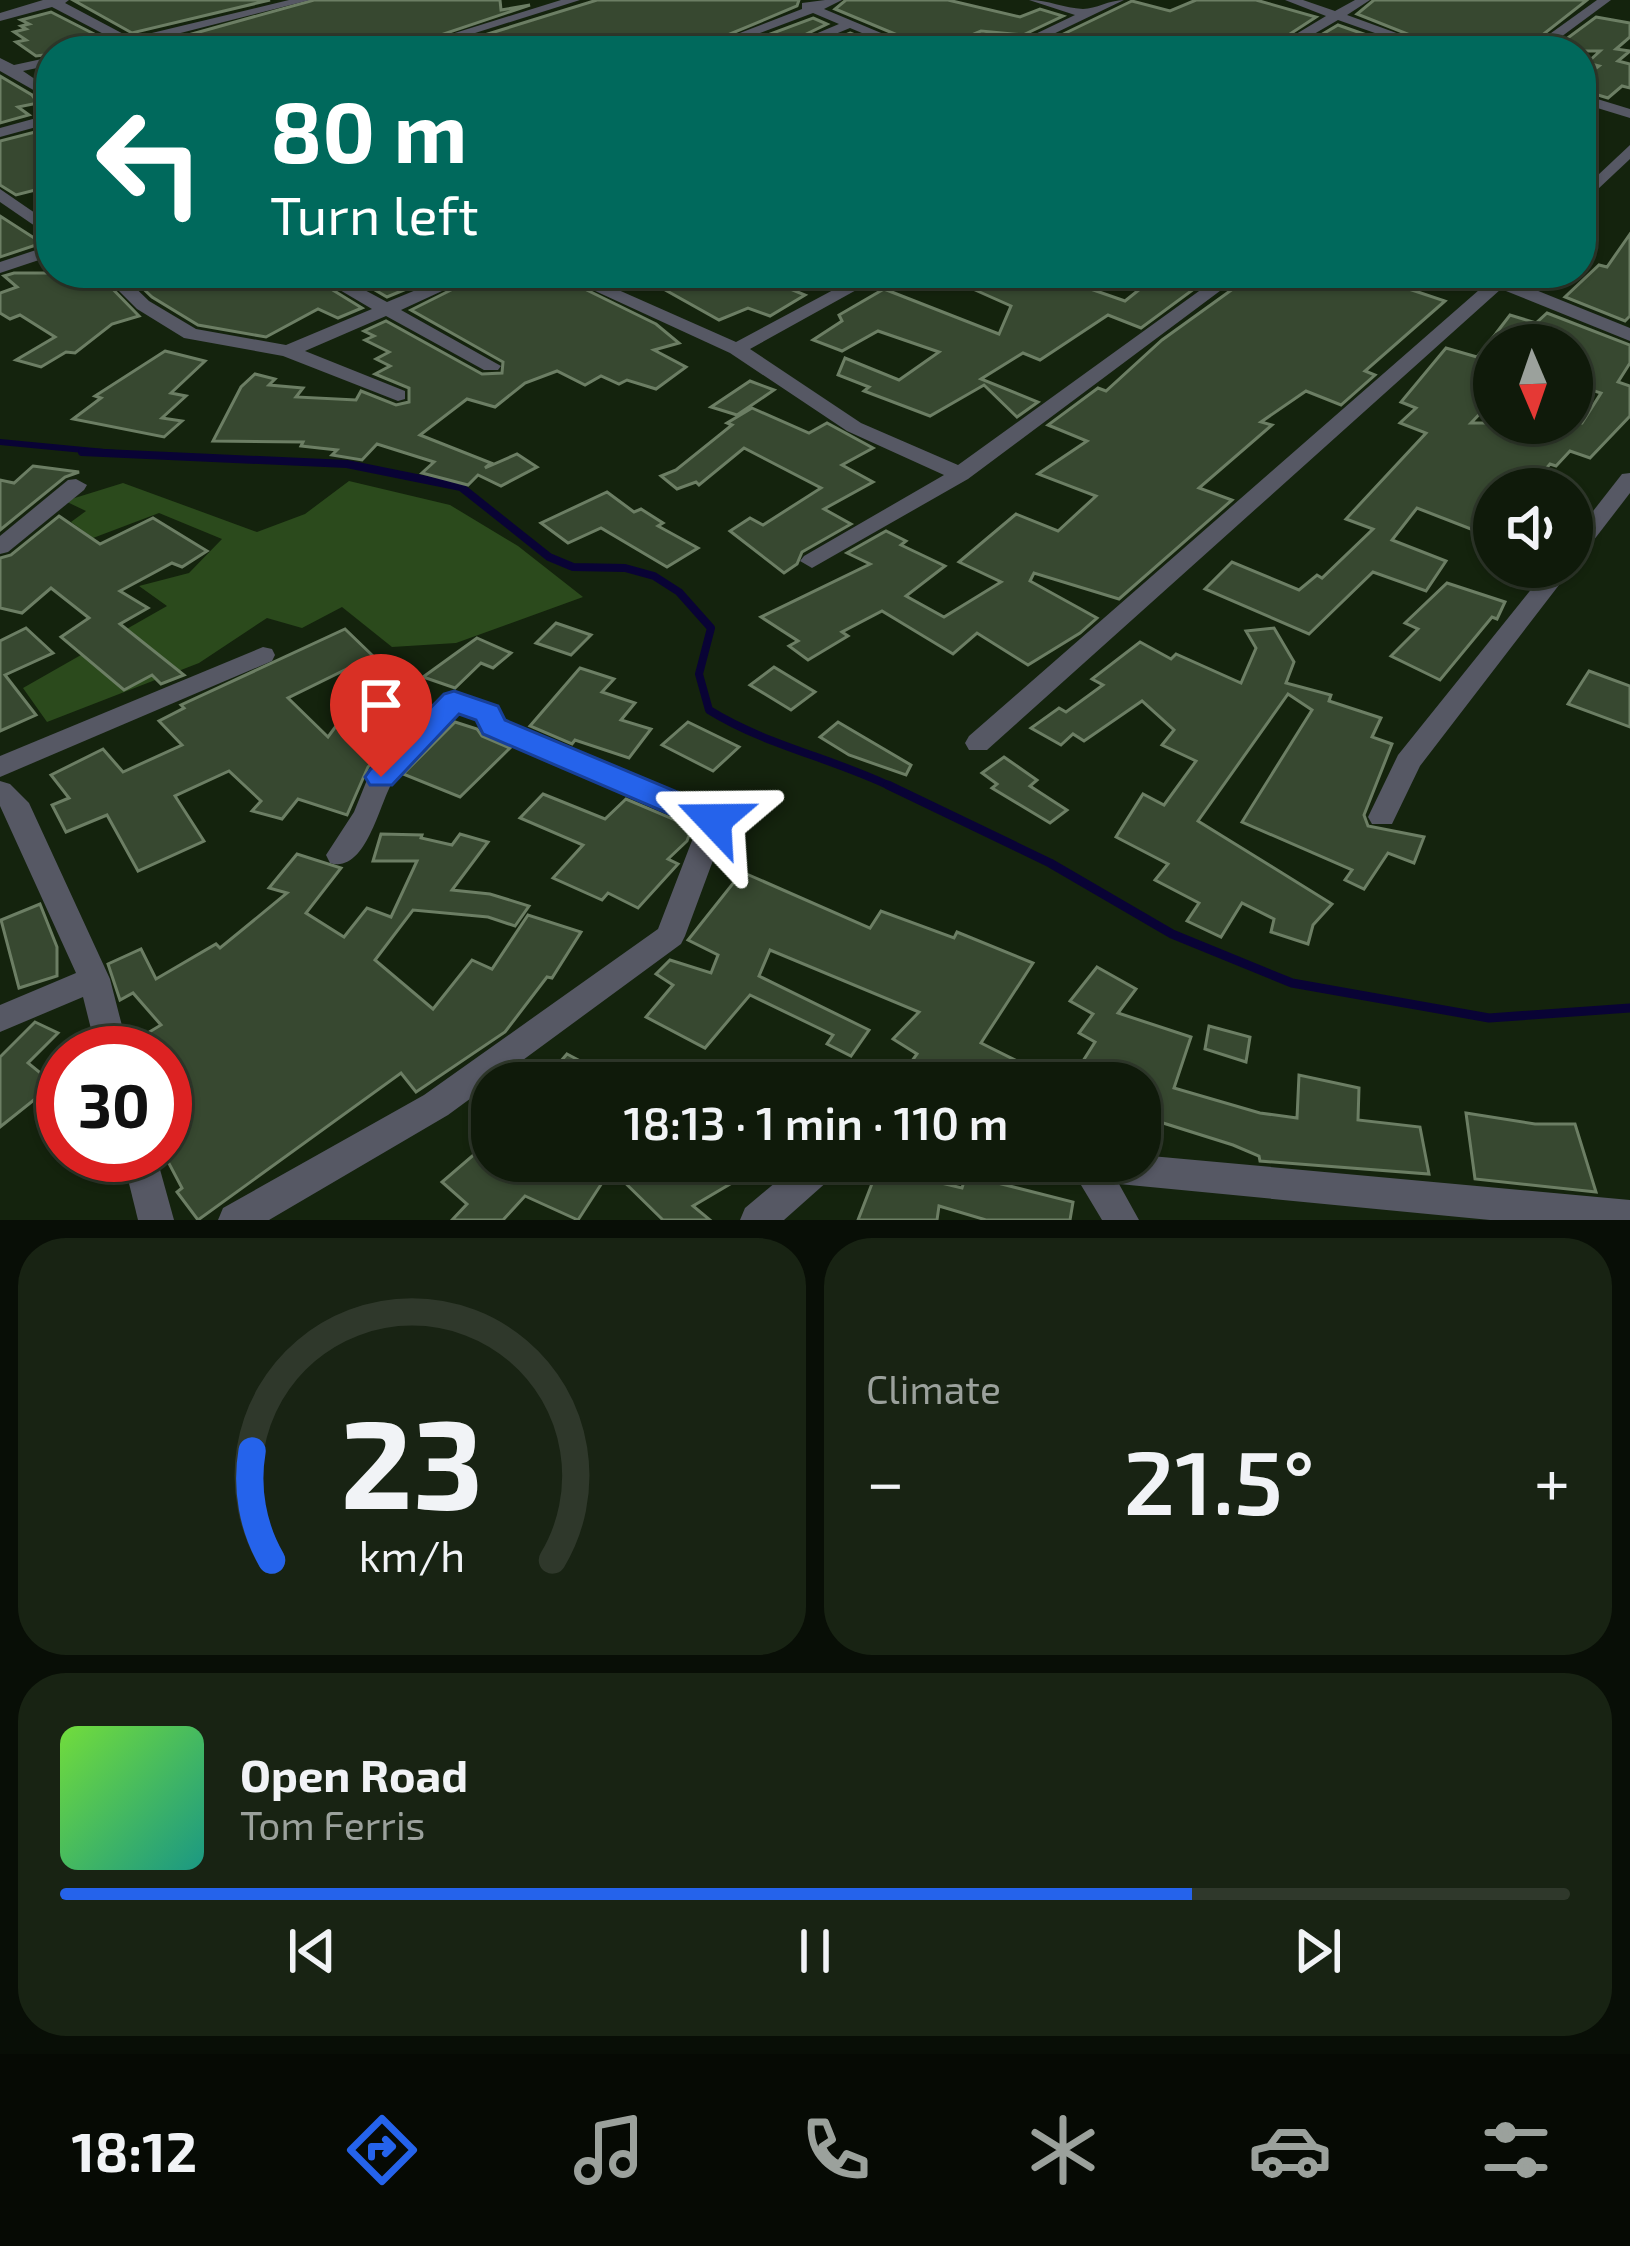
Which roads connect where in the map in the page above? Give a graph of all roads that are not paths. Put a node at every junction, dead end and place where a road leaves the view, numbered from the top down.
1 (304, 0) edge
2 (574, 0) edge
3 (793, 0) edge
4 (836, 0) edge
5 (1035, 0) edge
6 (1118, 0) edge
7 (1291, 0) edge
8 (1364, 0) edge
9 (1605, 0) edge
10 (56, 1) edge
11 (812, 8) junction
12 (1088, 14) junction
13 (1334, 16) junction
14 (0, 17) edge
15 (850, 24) junction
16 (118, 36) edge
17 (158, 36) edge
18 (454, 36) edge
19 (739, 36) edge
20 (820, 36) edge
21 (879, 36) edge
22 (1040, 36) edge
23 (1300, 36) edge
24 (1394, 36) edge
25 (1554, 36) edge
26 (36, 63) edge
27 (4, 68) edge
28 (36, 88) edge
29 (1596, 103) edge
30 (1630, 114) edge
31 (36, 122) edge
32 (0, 133) edge
33 (1630, 150) edge
34 (1596, 185) edge
35 (0, 194) edge
36 (36, 221) edge
37 (36, 255) edge
38 (0, 268) edge
39 (125, 288) edge
40 (346, 288) edge
41 (436, 288) edge
42 (599, 288) edge
43 (851, 288) edge
44 (1214, 288) edge
45 (1482, 288) edge
46 (1522, 288) edge
47 (384, 310) junction
48 (1630, 335) edge
49 (737, 350) junction
50 (288, 351) junction
51 (491, 366) dead end
52 (398, 395) dead end
53 (960, 474) junction
54 (1630, 479) edge
55 (76, 485) dead end
56 (1593, 526) edge
57 (0, 547) edge
58 (812, 561) dead end
59 (1545, 588) edge
60 (263, 655) dead end
61 (978, 743) dead end
62 (0, 767) edge
63 (0, 791) edge
64 (1382, 817) dead end
65 (340, 855) dead end
66 (94, 979) junction
67 (0, 1019) edge
68 (106, 1026) edge
69 (1161, 1173) edge
70 (146, 1182) edge
71 (802, 1182) edge
72 (1098, 1182) edge
73 (1630, 1217) edge
74 (156, 1220) edge
75 (236, 1220) edge
76 (758, 1220) edge
77 (1121, 1220) edge

1 - 17 street
2 - 18 street
3 - 11 street
4 - 11 street
5 - 12 street
6 - 12 street
7 - 13 street
8 - 13 street
9 - 25 street
10 - 14 street
10 - 16 street
11 - 15 street
11 - 19 street
12 - 22 street
13 - 23 street
13 - 24 street
15 - 20 street
15 - 21 street
26 - 27 street
27 - 28 street
29 - 30 street
31 - 32 street
33 - 34 street
35 - 36 street
37 - 38 street
39 - 50 street
40 - 47 street
41 - 47 street
42 - 49 street
43 - 49 street
44 - 53 street
45 - 61 street
46 - 48 street
47 - 50 street
47 - 51 street
49 - 53 street
50 - 52 street
53 - 58 street
54 - 56 street
55 - 57 street
59 - 64 street
60 - 62 street
63 - 66 street
65 - 75 street
66 - 67 street
66 - 68 street
69 - 73 street
70 - 74 street
71 - 76 street
72 - 77 street

